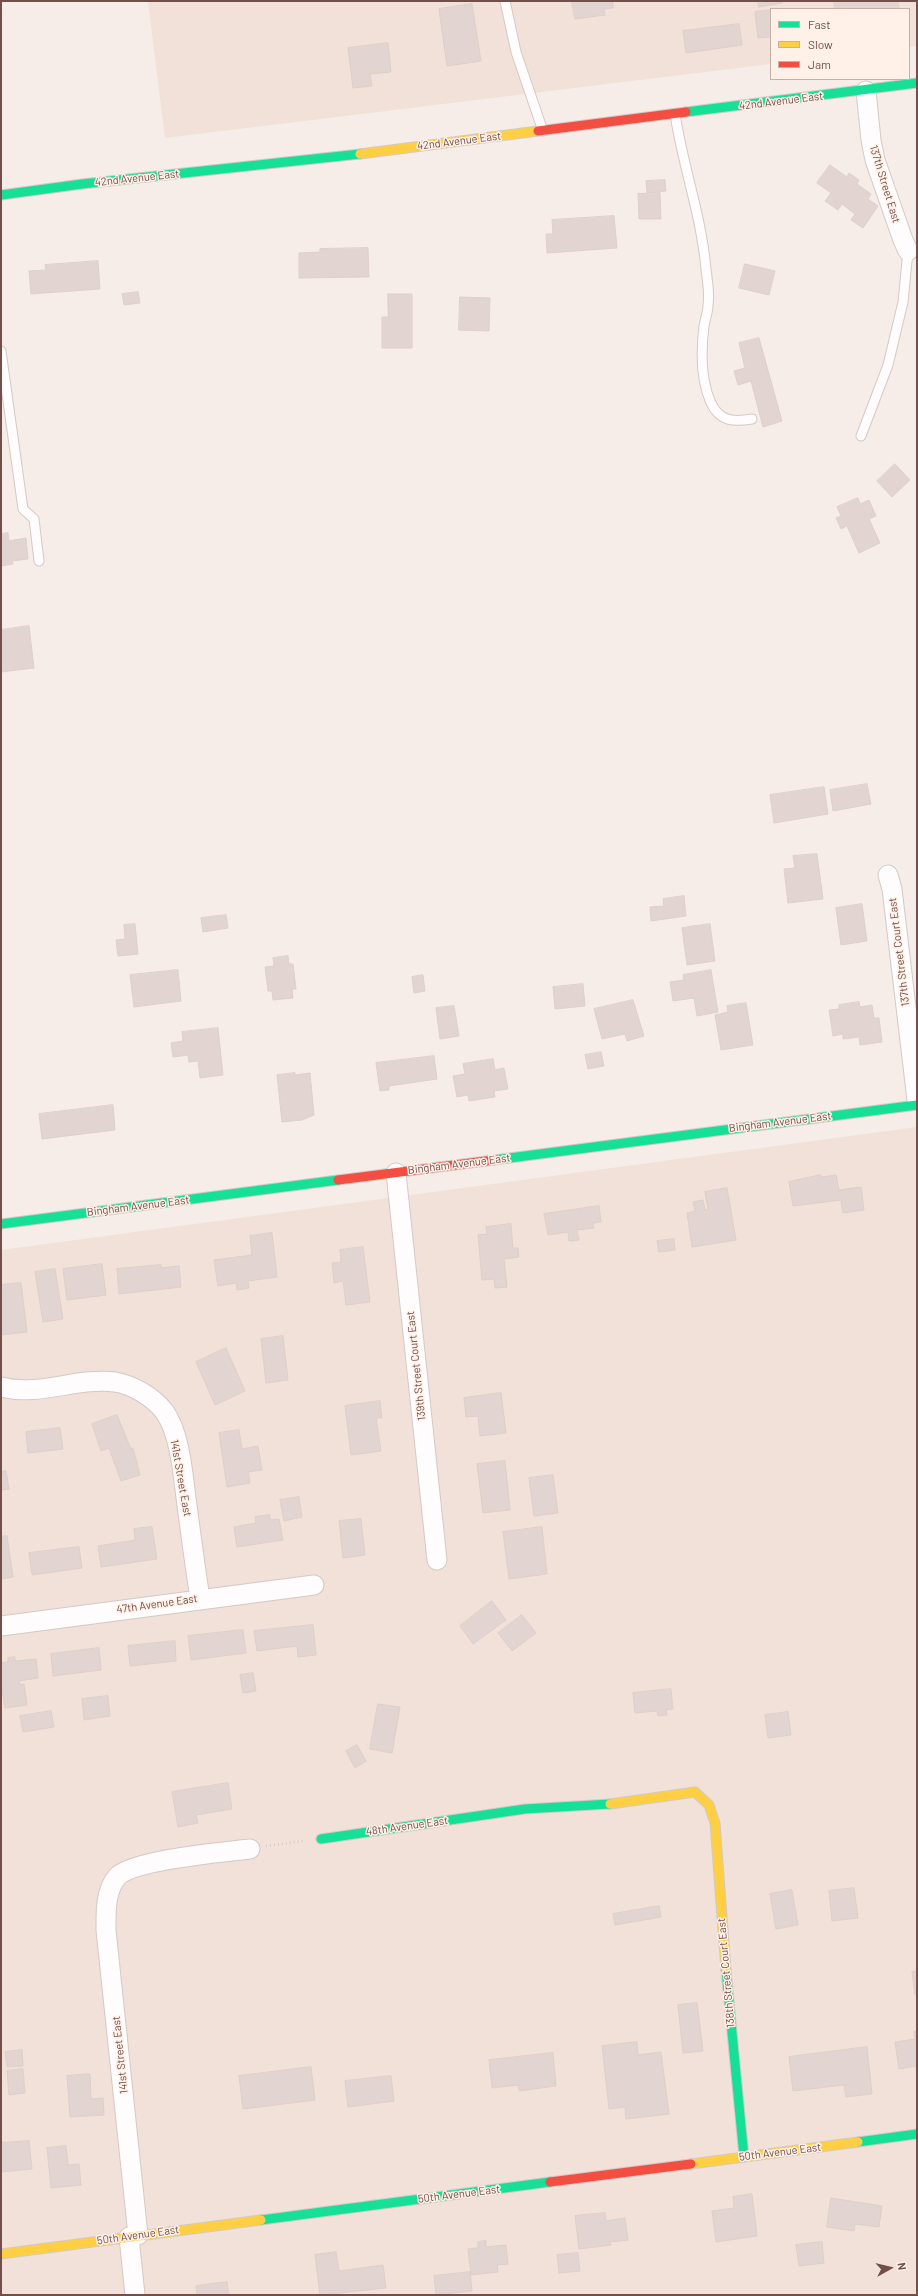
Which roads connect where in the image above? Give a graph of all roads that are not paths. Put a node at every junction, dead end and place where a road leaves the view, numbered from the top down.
1 (505, 1) edge
2 (917, 84) edge
3 (866, 90) junction
4 (675, 114) junction
5 (543, 131) junction
6 (1, 195) edge
7 (908, 251) joint
8 (1, 351) edge
9 (752, 419) dead end
10 (861, 436) dead end
11 (39, 561) dead end
12 (888, 875) dead end
13 (917, 1100) edge
14 (917, 1104) edge
15 (396, 1173) junction
16 (1, 1224) edge
17 (1, 1387) edge
18 (437, 1560) dead end
19 (314, 1585) dead end
20 (200, 1598) junction
21 (1, 1626) edge
22 (699, 1795) joint
23 (321, 1839) road end
24 (250, 1848) road end
25 (917, 2134) edge
26 (744, 2157) junction
27 (134, 2236) junction
28 (1, 2254) edge
29 (135, 2295) edge

1 - 5 lane
2 - 3 street, 42nd Avenue East
3 - 4 street, 42nd Avenue East
3 - 7 street, 137th Street East
4 - 5 street, 42nd Avenue East
4 - 9 lane
5 - 6 street, 42nd Avenue East
7 - 10 lane
8 - 11 lane
12 - 13 street, 137th Street Court East
14 - 15 street, Bingham Avenue East
15 - 16 street, Bingham Avenue East
15 - 18 street, 139th Street Court East
17 - 20 street, 141st Street East
19 - 20 street, 47th Avenue East
20 - 21 street, 47th Avenue East
22 - 23 street, 48th Avenue East
22 - 26 street, 138th Street Court East
24 - 27 street, 141st Street East
25 - 26 street, 50th Avenue East
26 - 27 street, 50th Avenue East
27 - 28 street, 50th Avenue East
27 - 29 street, 141st Street East

